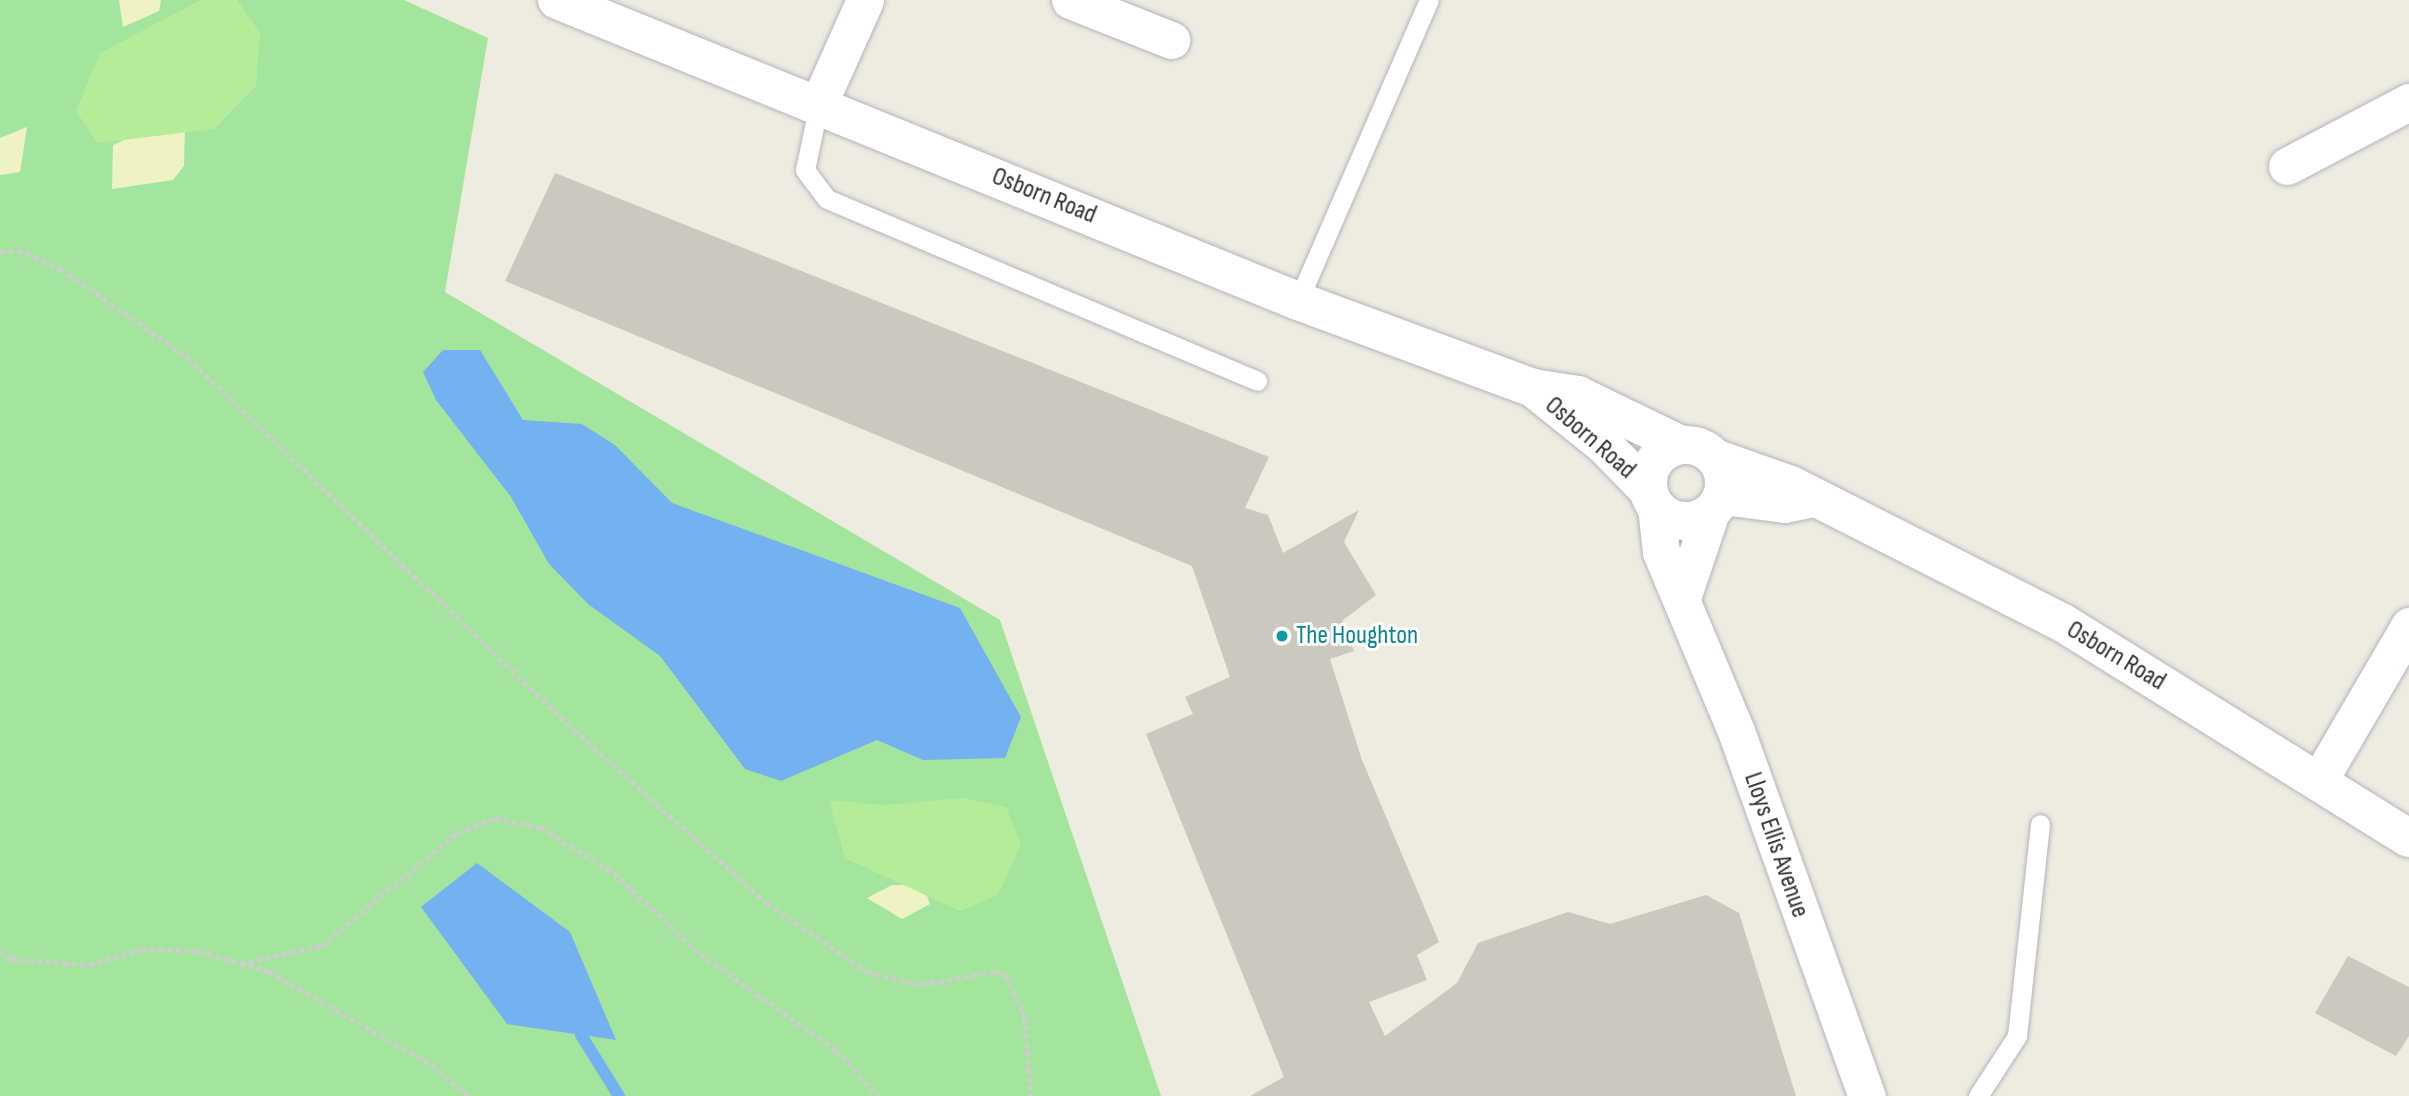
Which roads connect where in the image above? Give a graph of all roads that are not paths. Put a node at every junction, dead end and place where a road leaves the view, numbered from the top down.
1 (557, 0) edge
2 (865, 0) edge
3 (1070, 0) edge
4 (1429, 0) edge
5 (1171, 40) dead end
6 (2409, 102) edge
7 (819, 103) junction
8 (2287, 166) dead end
9 (1298, 301) junction
10 (1256, 381) dead end
11 (1532, 388) junction
12 (1679, 444) junction
13 (1717, 459) junction
14 (1652, 498) junction
15 (1809, 499) junction
16 (1716, 504) junction
17 (1683, 595) junction
18 (2409, 626) edge
19 (2318, 782) junction
20 (2040, 824) dead end
21 (2409, 838) edge
22 (1867, 1096) edge
23 (1978, 1096) edge

1 - 7 street, Osborn Road
2 - 7 street
3 - 5 street
4 - 9 lane
6 - 8 street
7 - 9 street, Osborn Road
7 - 10 lane
9 - 11 street, Osborn Road
11 - 12 street, Osborn Road
11 - 14 street, Osborn Road
12 - 13 street
12 - 14 street
13 - 15 street, Osborn Road
13 - 16 street
14 - 16 street
14 - 17 street, Lloys Ellis Avenue
15 - 16 street, Osborn Road
15 - 19 street, Osborn Road
16 - 17 street
17 - 22 street, Lloys Ellis Avenue
18 - 19 street
19 - 21 street, Osborn Road
20 - 23 lane

